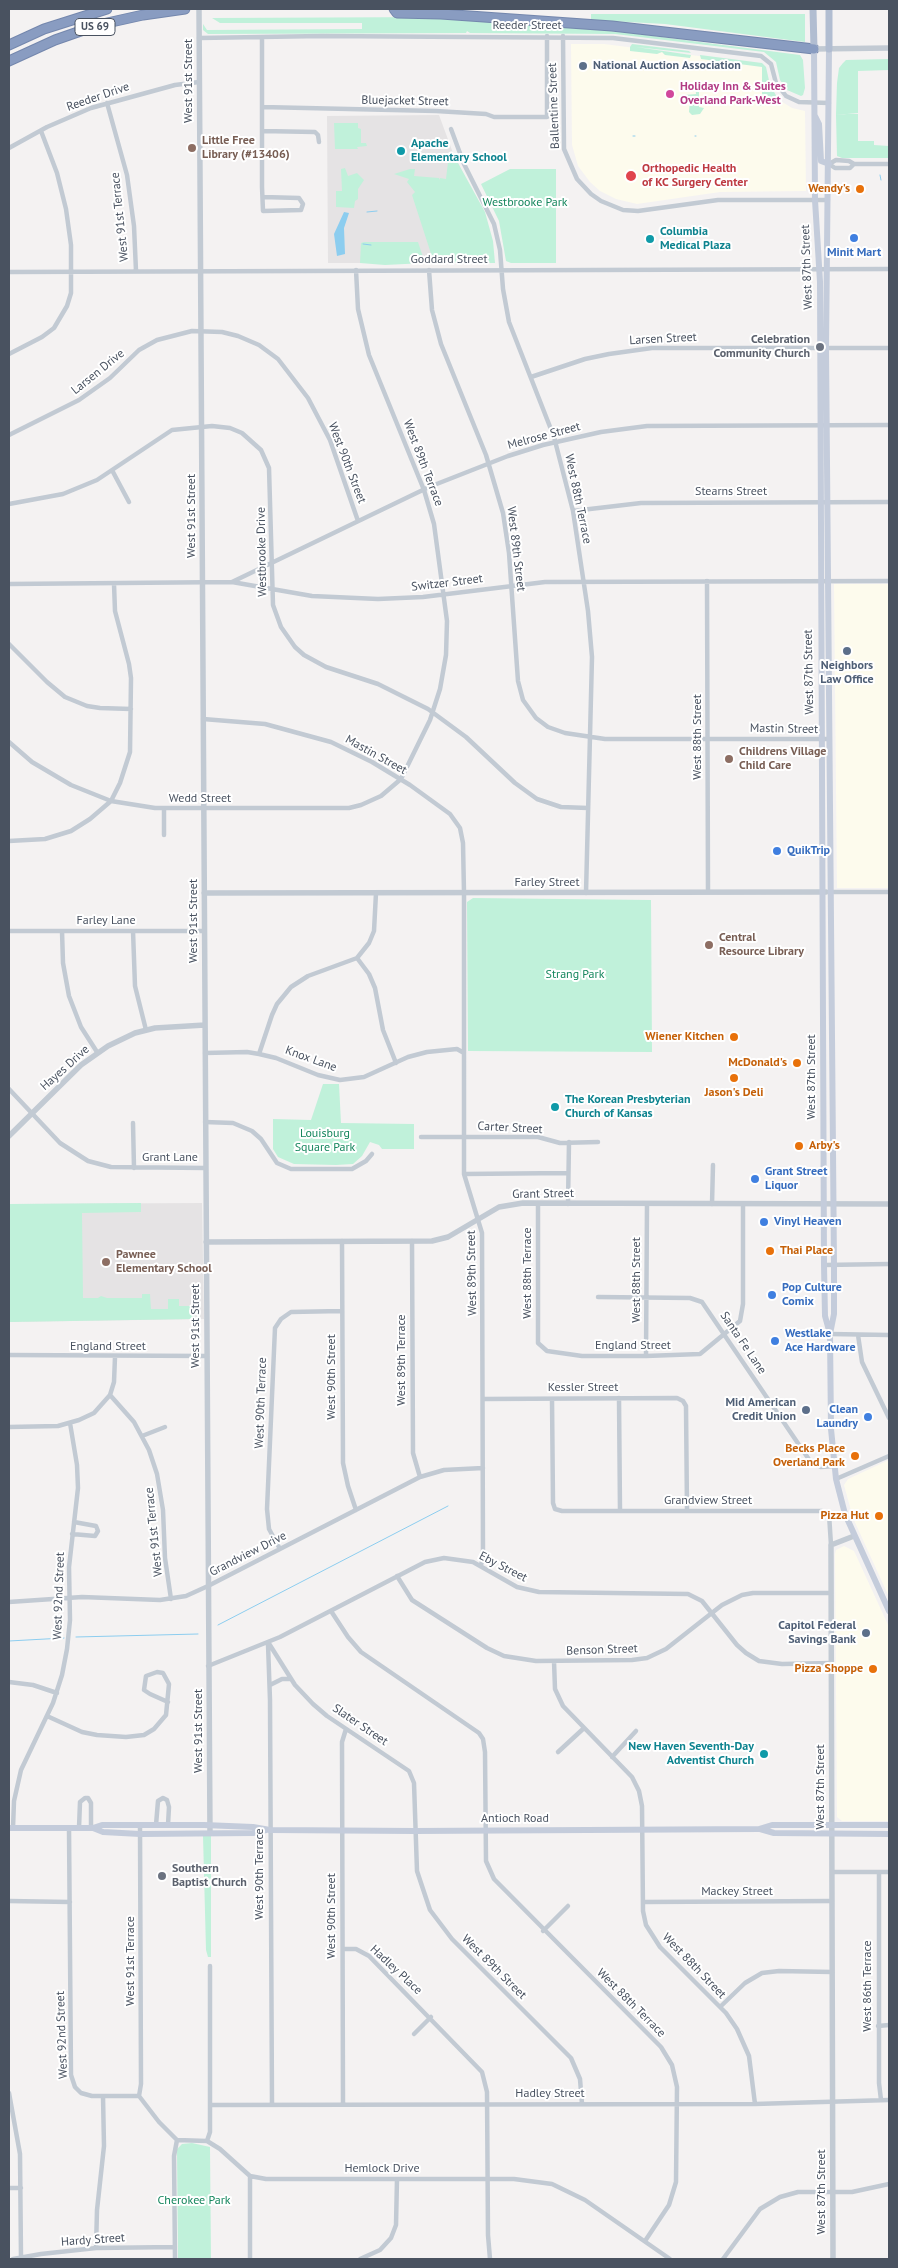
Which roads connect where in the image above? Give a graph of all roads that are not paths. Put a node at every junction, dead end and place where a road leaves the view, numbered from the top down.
1 (107, 9) edge
2 (185, 9) edge
3 (198, 9) edge
4 (394, 9) edge
5 (813, 9) edge
6 (829, 9) edge
7 (547, 36) junction
8 (563, 36) junction
9 (262, 37) junction
10 (199, 38) junction
11 (9, 45) edge
12 (889, 48) edge
13 (829, 49) junction
14 (814, 50) junction
15 (9, 60) edge
16 (199, 82) junction
17 (107, 103) junction
18 (814, 103) junction
19 (829, 103) junction
20 (262, 108) junction
21 (814, 115) junction
22 (451, 130) dead end
23 (40, 131) junction
24 (262, 131) junction
25 (319, 142) dead end
26 (9, 148) edge
27 (829, 164) junction
28 (889, 164) edge
29 (263, 197) junction
30 (815, 200) junction
31 (828, 200) junction
32 (819, 269) junction
33 (827, 269) junction
34 (889, 269) edge
35 (356, 270) junction
36 (429, 270) junction
37 (502, 270) junction
38 (136, 271) junction
39 (200, 271) junction
40 (9, 272) edge
41 (72, 272) junction
42 (200, 331) junction
43 (823, 347) junction
44 (889, 348) edge
45 (9, 354) edge
46 (531, 377) junction
47 (823, 425) junction
48 (889, 425) edge
49 (201, 427) junction
50 (9, 435) edge
51 (556, 442) junction
52 (489, 463) junction
53 (113, 472) junction
54 (424, 490) junction
55 (130, 502) dead end
56 (823, 502) junction
57 (889, 502) edge
58 (9, 504) edge
59 (573, 511) junction
60 (358, 521) junction
61 (272, 564) junction
62 (707, 581) junction
63 (820, 581) junction
64 (828, 581) junction
65 (889, 581) edge
66 (232, 582) junction
67 (584, 582) junction
68 (202, 583) junction
69 (9, 584) edge
70 (114, 584) junction
71 (512, 585) junction
72 (272, 589) junction
73 (444, 595) junction
74 (9, 644) edge
75 (131, 709) junction
76 (433, 712) junction
77 (203, 720) junction
78 (590, 737) junction
79 (708, 738) junction
80 (825, 739) junction
81 (9, 742) edge
82 (401, 779) junction
83 (111, 801) junction
84 (203, 808) junction
85 (588, 808) junction
86 (164, 809) junction
87 (164, 834) dead end
88 (9, 841) edge
89 (708, 892) junction
90 (822, 892) junction
91 (831, 892) junction
92 (889, 892) edge
93 (204, 893) junction
94 (376, 893) junction
95 (464, 893) junction
96 (586, 893) junction
97 (204, 930) junction
98 (9, 931) edge
99 (62, 931) junction
100 (133, 931) junction
101 (357, 958) junction
102 (204, 1025) junction
103 (146, 1030) junction
104 (98, 1052) junction
105 (205, 1052) junction
106 (464, 1053) junction
107 (259, 1054) junction
108 (396, 1063) junction
109 (9, 1090) edge
110 (31, 1114) junction
111 (205, 1122) junction
112 (133, 1123) dead end
113 (9, 1136) edge
114 (421, 1137) dead end
115 (464, 1137) junction
116 (569, 1142) junction
117 (598, 1142) dead end
118 (372, 1154) dead end
119 (713, 1165) dead end
120 (134, 1168) junction
121 (206, 1168) junction
122 (568, 1173) junction
123 (464, 1174) junction
124 (538, 1204) junction
125 (568, 1204) junction
126 (647, 1204) junction
127 (712, 1204) junction
128 (743, 1204) junction
129 (824, 1204) junction
130 (833, 1204) junction
131 (889, 1204) edge
132 (479, 1218) junction
133 (342, 1241) junction
134 (412, 1241) junction
135 (206, 1242) junction
136 (824, 1264) junction
137 (834, 1264) junction
138 (889, 1264) edge
139 (598, 1297) dead end
140 (646, 1297) junction
141 (341, 1311) junction
142 (725, 1334) junction
143 (830, 1334) junction
144 (858, 1335) junction
145 (889, 1335) edge
146 (538, 1343) joint
147 (9, 1355) edge
148 (207, 1356) junction
149 (646, 1356) junction
150 (115, 1357) junction
151 (110, 1395) junction
152 (552, 1398) junction
153 (619, 1398) junction
154 (483, 1399) junction
155 (887, 1407) edge
156 (889, 1418) edge
157 (70, 1423) junction
158 (9, 1427) edge
159 (165, 1427) dead end
160 (142, 1436) junction
161 (889, 1456) edge
162 (834, 1466) junction
163 (483, 1468) junction
164 (420, 1477) junction
165 (836, 1479) junction
166 (356, 1510) junction
167 (620, 1511) junction
168 (687, 1511) junction
169 (74, 1522) junction
170 (72, 1534) junction
171 (854, 1536) junction
172 (831, 1545) junction
173 (280, 1549) junction
174 (482, 1565) junction
175 (397, 1576) junction
176 (208, 1586) junction
177 (831, 1593) junction
178 (70, 1597) junction
179 (171, 1598) junction
180 (9, 1602) edge
181 (331, 1611) junction
182 (889, 1611) edge
183 (712, 1613) junction
184 (268, 1642) junction
185 (554, 1661) junction
186 (831, 1663) junction
187 (208, 1666) junction
188 (291, 1679) junction
189 (9, 1682) edge
190 (270, 1685) junction
191 (56, 1693) junction
192 (168, 1702) junction
193 (47, 1716) junction
194 (346, 1728) junction
195 (583, 1728) junction
196 (636, 1731) dead end
197 (558, 1752) dead end
198 (612, 1757) junction
199 (140, 1825) junction
200 (156, 1825) junction
201 (168, 1825) junction
202 (209, 1825) junction
203 (832, 1825) junction
204 (889, 1825) edge
205 (11, 1828) edge
206 (69, 1828) junction
207 (79, 1828) junction
208 (92, 1828) junction
209 (759, 1828) junction
210 (270, 1830) junction
211 (486, 1830) junction
212 (642, 1830) junction
213 (342, 1831) junction
214 (415, 1831) junction
215 (210, 1833) junction
216 (140, 1834) junction
217 (833, 1834) junction
218 (889, 1834) edge
219 (832, 1872) junction
220 (879, 1872) junction
221 (889, 1872) edge
222 (9, 1901) edge
223 (832, 1901) junction
224 (70, 1902) junction
225 (643, 1902) junction
226 (568, 1906) dead end
227 (544, 1931) junction
228 (343, 1949) junction
229 (210, 1966) dead end
230 (832, 1972) junction
231 (720, 2007) junction
232 (430, 2017) junction
233 (889, 2025) edge
234 (878, 2026) junction
235 (414, 2034) dead end
236 (9, 2093) edge
237 (103, 2096) junction
238 (139, 2096) junction
239 (833, 2100) junction
240 (882, 2100) junction
241 (889, 2100) edge
242 (487, 2104) junction
243 (582, 2104) junction
244 (677, 2104) junction
245 (755, 2104) junction
246 (210, 2105) junction
247 (272, 2105) junction
248 (344, 2105) junction
249 (9, 2118) edge
250 (15, 2118) junction
251 (177, 2140) junction
252 (207, 2141) junction
253 (250, 2176) junction
254 (396, 2179) junction
255 (488, 2179) junction
256 (889, 2184) edge
257 (9, 2188) edge
258 (21, 2188) junction
259 (833, 2192) junction
260 (645, 2241) junction
261 (175, 2247) junction
262 (96, 2248) junction
263 (21, 2258) junction
264 (13, 2259) edge
265 (175, 2259) edge
266 (250, 2259) edge
267 (360, 2259) edge
268 (490, 2259) edge
269 (670, 2259) edge
270 (722, 2259) edge
271 (833, 2259) edge

1 - 11 highway, US 69
2 - 15 highway, US 69
3 - 10 street, West 91st Street
4 - 14 highway
5 - 14 main road, West 87th Street
6 - 13 main road, West 87th Street
7 - 8 street, Reeder Street
7 - 9 street, Reeder Street
7 - 20 street, Bluejacket Street
8 - 18 street, Reeder Street
8 - 30 street, Ballentine Street
9 - 10 street, Reeder Street
9 - 20 street
10 - 16 street, West 91st Street
12 - 13 street
13 - 14 street
13 - 19 main road, West 87th Street
14 - 18 main road, West 87th Street
16 - 17 street, Reeder Drive
16 - 39 street, West 91st Street
17 - 23 street, Reeder Drive
17 - 38 street, West 91st Terrace
18 - 19 street, Reeder Street
18 - 21 main road, West 87th Street
19 - 27 main road, West 87th Street
20 - 24 street
21 - 27 main road
21 - 30 main road, West 87th Street
22 - 37 street, West 88th Terrace
23 - 26 street, Reeder Drive
23 - 41 street
24 - 25 street
24 - 29 street
27 - 28 street
27 - 31 main road, West 87th Street
29 - 29 street
30 - 31 street, Ballentine Street
30 - 32 main road, West 87th Street
31 - 33 main road, West 87th Street
32 - 33 street, Goddard Street
32 - 37 street, Goddard Street
32 - 43 main road, West 87th Street
33 - 34 street, Goddard Street
33 - 43 main road, West 87th Street
35 - 36 street, Goddard Street
35 - 39 street, Goddard Street
35 - 54 street, West 89th Terrace
36 - 37 street, Goddard Street
36 - 52 street, West 89th Street
37 - 46 street, West 88th Terrace
38 - 39 street, Goddard Street
38 - 41 street, Goddard Street
39 - 42 street, West 91st Street
40 - 41 street, Goddard Street
41 - 45 street
42 - 49 street, West 91st Street
42 - 50 street, Larsen Drive
42 - 60 street, West 90th Street
43 - 44 street, Larsen Street
43 - 46 street, Larsen Street
43 - 47 main road, West 87th Street
46 - 51 street, West 88th Terrace
47 - 48 street, Melrose Street
47 - 51 street, Melrose Street
47 - 56 main road, West 87th Street
49 - 53 street, Westbrooke Drive
49 - 61 street, Westbrooke Drive
49 - 68 street, West 91st Street
51 - 52 street, Melrose Street
51 - 59 street, West 88th Terrace
52 - 54 street, Melrose Street
52 - 71 street, West 89th Street
53 - 55 street
53 - 58 street, Westbrooke Drive
54 - 60 street, Melrose Street
54 - 73 street, West 89th Terrace
56 - 57 street, Stearns Street
56 - 59 street, Stearns Street
56 - 63 main road, West 87th Street
56 - 64 main road, West 87th Street
59 - 67 street, West 88th Terrace
60 - 61 street, Melrose Street
61 - 66 street, Melrose Street
61 - 72 street, Westbrooke Drive
62 - 63 street, Switzer Street
62 - 67 street, Switzer Street
62 - 79 street, West 88th Street
63 - 64 street, Switzer Street
63 - 80 main road, West 87th Street
64 - 65 street, Switzer Street
64 - 80 main road, West 87th Street
66 - 68 street, Switzer Street
66 - 72 street, Switzer Street
67 - 71 street, Switzer Street
67 - 78 street, West 88th Terrace
68 - 70 street, Switzer Street
68 - 77 street, West 91st Street
69 - 70 street, Switzer Street
70 - 75 street
71 - 73 street, Switzer Street
71 - 78 street, West 89th Street
72 - 73 street, Switzer Street
72 - 76 street, Westbrooke Drive
73 - 76 street, West 89th Terrace
74 - 75 street
75 - 83 street
76 - 82 street, West 89th Terrace
76 - 85 street, Westbrooke Drive
77 - 82 street, Mastin Street
77 - 84 street, West 91st Street
78 - 79 street, Mastin Street
78 - 85 street, West 88th Terrace
79 - 80 street, Mastin Street
79 - 89 street, West 88th Street
80 - 90 main road, West 87th Street
80 - 91 main road, West 87th Street
81 - 83 street, Wedd Street
82 - 84 street, Wedd Street
82 - 95 street, Mastin Street
83 - 86 street, Wedd Street
83 - 88 street
84 - 86 street, Wedd Street
84 - 93 street, West 91st Street
85 - 96 street, West 88th Terrace
86 - 87 street
89 - 90 street, Farley Street
89 - 96 street, Farley Street
90 - 91 street, Farley Street
90 - 129 main road, West 87th Street
91 - 92 street, Farley Street
91 - 130 main road, West 87th Street
93 - 94 street, Farley Street
93 - 97 street, West 91st Street
94 - 95 street, Farley Street
94 - 101 street
95 - 96 street, Farley Street
95 - 106 street, West 89th Street
97 - 100 street, Farley Lane
97 - 102 street, West 91st Street
98 - 99 street, Farley Lane
99 - 100 street, Farley Lane
99 - 104 street
100 - 103 street
101 - 107 street
101 - 108 street
102 - 103 street, Hayes Drive
102 - 105 street, West 91st Street
103 - 104 street, Hayes Drive
104 - 110 street, Hayes Drive
105 - 107 street, Knox Lane
105 - 111 street, West 91st Street
106 - 108 street, Knox Lane
106 - 115 street, West 89th Street
107 - 108 street, Knox Lane
109 - 110 street
110 - 113 street, Hayes Drive
110 - 120 street, Grant Lane
111 - 118 street
111 - 121 street, West 91st Street
112 - 120 street, Grant Lane
114 - 115 street, Carter Street
115 - 116 street, Carter Street
115 - 123 street, West 89th Street
116 - 117 street, Carter Street
116 - 122 street
119 - 127 street
120 - 121 street, Grant Lane
121 - 135 street, West 91st Street
122 - 123 street
122 - 125 street
123 - 132 street, West 89th Street
124 - 125 street, Grant Street
124 - 132 street, Grant Street
124 - 146 street, West 88th Terrace
125 - 126 street, Grant Street
126 - 127 street, Grant Street
126 - 140 street, West 88th Street
127 - 128 street, Grant Street
128 - 129 street, Grant Street
128 - 142 street, England Street
129 - 130 street, Grant Street
129 - 136 main road, West 87th Street
130 - 131 street, Grant Street
130 - 137 main road, West 87th Street
132 - 134 street, Grant Street
132 - 154 street, West 89th Street
133 - 134 street, Grant Street
133 - 135 street, Grant Street
133 - 141 street, West 90th Street
134 - 164 street, West 89th Terrace
135 - 148 street, West 91st Street
136 - 137 street
136 - 143 main road, West 87th Street
137 - 138 street
137 - 143 main road, West 87th Street
139 - 140 street, Santa Fe Lane
140 - 142 street, Santa Fe Lane
140 - 149 street, West 88th Street
141 - 166 street, West 90th Street
141 - 173 street, West 90th Terrace
142 - 149 street, England Street
142 - 162 street, Santa Fe Lane
143 - 144 street
143 - 162 main road, West 87th Street
144 - 145 street
144 - 155 street
146 - 149 street, England Street
147 - 150 street, England Street
148 - 150 street, England Street
148 - 176 street, West 91st Street
150 - 151 street
151 - 157 street
151 - 160 street, West 91st Terrace
152 - 153 street, Kessler Street
152 - 154 street, Kessler Street
152 - 167 street, Grandview Street
153 - 167 street
153 - 168 street, Kessler Street
154 - 163 street, West 89th Street
155 - 156 street
157 - 158 street
157 - 169 street, West 92nd Street
159 - 160 street
160 - 179 street, West 91st Terrace
161 - 165 street
162 - 165 main road, West 87th Street
163 - 164 street, Grandview Drive
163 - 174 street, West 89th Street
164 - 166 street, Grandview Drive
165 - 171 main road, West 87th Street
166 - 173 street, Grandview Drive
167 - 168 street, Grandview Street
168 - 172 street, Grandview Street
169 - 170 street, West 92nd Street
169 - 170 street, West 92nd Street
170 - 178 street, West 92nd Street
171 - 172 street
171 - 182 main road, West 87th Street
172 - 177 street, West 87th Street
173 - 176 street, Grandview Drive
174 - 175 street, Eby Street
174 - 183 street, Eby Street
175 - 181 street, Eby Street
175 - 185 street, Benson Street
176 - 179 street, Grandview Drive
176 - 187 street, West 91st Street
177 - 183 street
177 - 186 street, West 87th Street
178 - 179 street, Grandview Drive
178 - 180 street, Grandview Drive
178 - 191 street, West 92nd Street
181 - 184 street, Eby Street
181 - 211 street
183 - 185 street, Benson Street
183 - 186 street
184 - 187 street, Eby Street
184 - 188 street, Slater Street
184 - 190 street, West 90th Terrace
185 - 195 street, West 88th Street
186 - 203 street, West 87th Street
187 - 202 street, West 91st Street
188 - 190 street
188 - 194 street, Slater Street
189 - 191 street
190 - 210 street, West 90th Terrace
191 - 193 street, West 92nd Street
192 - 192 street
192 - 193 street
193 - 205 street, West 92nd Street
194 - 213 street, West 90th Street
194 - 214 street, Slater Street
195 - 197 street
195 - 198 street, West 88th Street
196 - 198 street
198 - 212 street, West 88th Street
199 - 200 main road, Antioch Road
199 - 208 main road, Antioch Road
199 - 216 street, West 91st Terrace
200 - 201 main road, Antioch Road
200 - 201 street
201 - 202 main road, Antioch Road
202 - 210 main road, Antioch Road
202 - 215 street, West 91st Street
203 - 204 main road, Antioch Road
203 - 209 main road, Antioch Road
203 - 217 street, West 87th Street
205 - 206 main road, Antioch Road
206 - 207 main road, Antioch Road
206 - 224 street, West 92nd Street
207 - 208 main road, Antioch Road
207 - 208 street
208 - 216 main road, Antioch Road
209 - 212 main road, Antioch Road
209 - 217 main road, Antioch Road
210 - 213 main road, Antioch Road
210 - 215 main road, Antioch Road
210 - 247 street, West 90th Terrace
211 - 212 main road, Antioch Road
211 - 214 main road, Antioch Road
211 - 227 street, West 88th Terrace
212 - 225 street, West 88th Street
213 - 214 main road, Antioch Road
213 - 228 street, West 90th Street
214 - 243 street, West 89th Street
215 - 216 main road, Antioch Road
216 - 238 street, West 91st Terrace
217 - 218 main road, Antioch Road
217 - 219 street, West 87th Street
219 - 220 street
219 - 223 street, West 87th Street
220 - 221 street
220 - 234 street, West 86th Terrace
222 - 224 street
223 - 225 street, Mackey Street
223 - 230 street, West 87th Street
224 - 237 street, West 92nd Street
225 - 231 street, West 88th Street
226 - 227 street
227 - 244 street, West 88th Terrace
228 - 232 street, Hadley Place
228 - 248 street, West 90th Street
229 - 246 street
230 - 231 street
230 - 239 street, West 87th Street
231 - 245 street, West 88th Street
232 - 235 street
232 - 242 street, Hadley Place
233 - 234 street
234 - 240 street, West 86th Terrace
236 - 250 street
237 - 238 street
237 - 262 street
238 - 251 street
239 - 240 street, Hadley Street
239 - 245 street, Hadley Street
239 - 259 street, West 87th Street
240 - 241 street, Hadley Street
242 - 243 street, Hadley Street
242 - 248 street, Hadley Street
242 - 255 street
243 - 244 street, Hadley Street
244 - 245 street, Hadley Street
244 - 260 street
246 - 247 street, Hadley Street
246 - 252 street
247 - 248 street, Hadley Street
249 - 250 street
250 - 258 street
251 - 252 street
251 - 261 street
252 - 253 street
253 - 254 street, Hemlock Drive
253 - 266 street
254 - 255 street, Hemlock Drive
254 - 267 street
255 - 260 street, Hemlock Drive
255 - 268 street
256 - 259 street
257 - 258 street
258 - 263 street
259 - 270 street
259 - 271 street, West 87th Street
260 - 269 street, Hemlock Drive
261 - 262 street, Hardy Street
261 - 265 street
262 - 263 street, Hardy Street
263 - 264 street, Hardy Street

